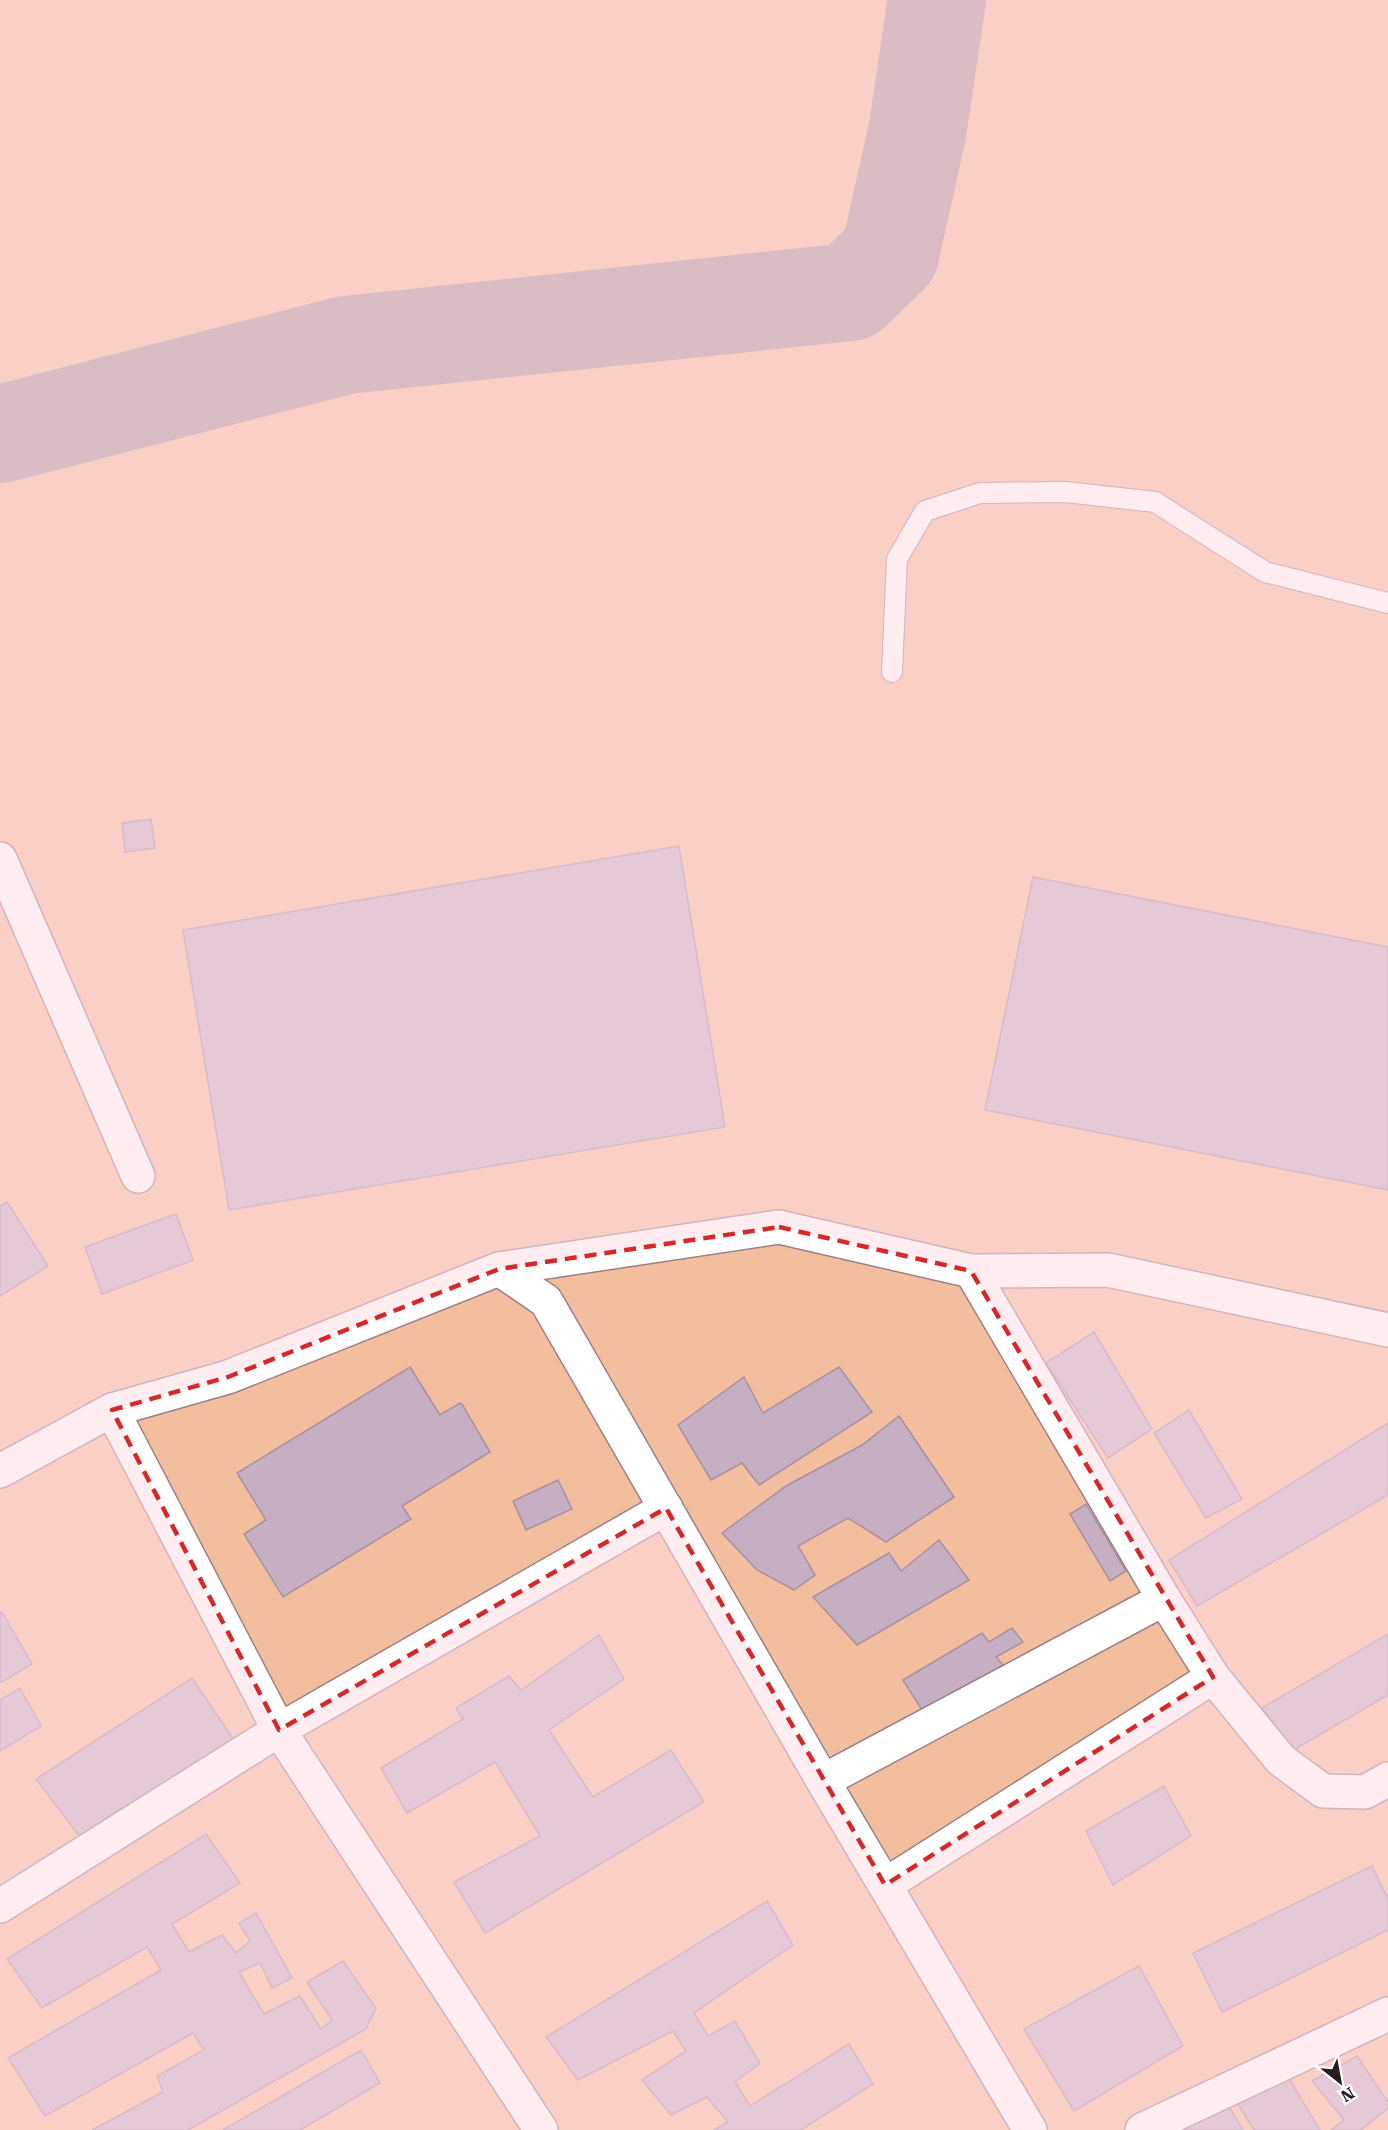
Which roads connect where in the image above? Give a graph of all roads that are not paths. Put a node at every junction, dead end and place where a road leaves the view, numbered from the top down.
1 (1388, 603) edge
2 (892, 672) dead end
3 (0, 859) edge
4 (138, 1176) dead end
5 (499, 1269) junction
6 (971, 1271) junction
7 (1388, 1330) edge
8 (112, 1410) junction
9 (0, 1471) edge
10 (666, 1508) junction
11 (1164, 1599) junction
12 (1213, 1677) junction
13 (279, 1730) junction
14 (1388, 1779) edge
15 (823, 1781) junction
16 (885, 1885) junction
17 (0, 1906) edge
18 (1388, 2014) edge
19 (1016, 2125) edge
20 (541, 2130) edge
21 (1142, 2130) edge

1 - 2 lane
3 - 4 street
5 - 6 street
5 - 8 street
5 - 10 street
6 - 7 street
6 - 11 street
8 - 9 street
8 - 13 street
10 - 13 street
10 - 15 street
11 - 12 street
11 - 15 street
12 - 14 street
12 - 16 street
13 - 17 street
13 - 20 street
15 - 16 street
16 - 19 street
18 - 21 street

